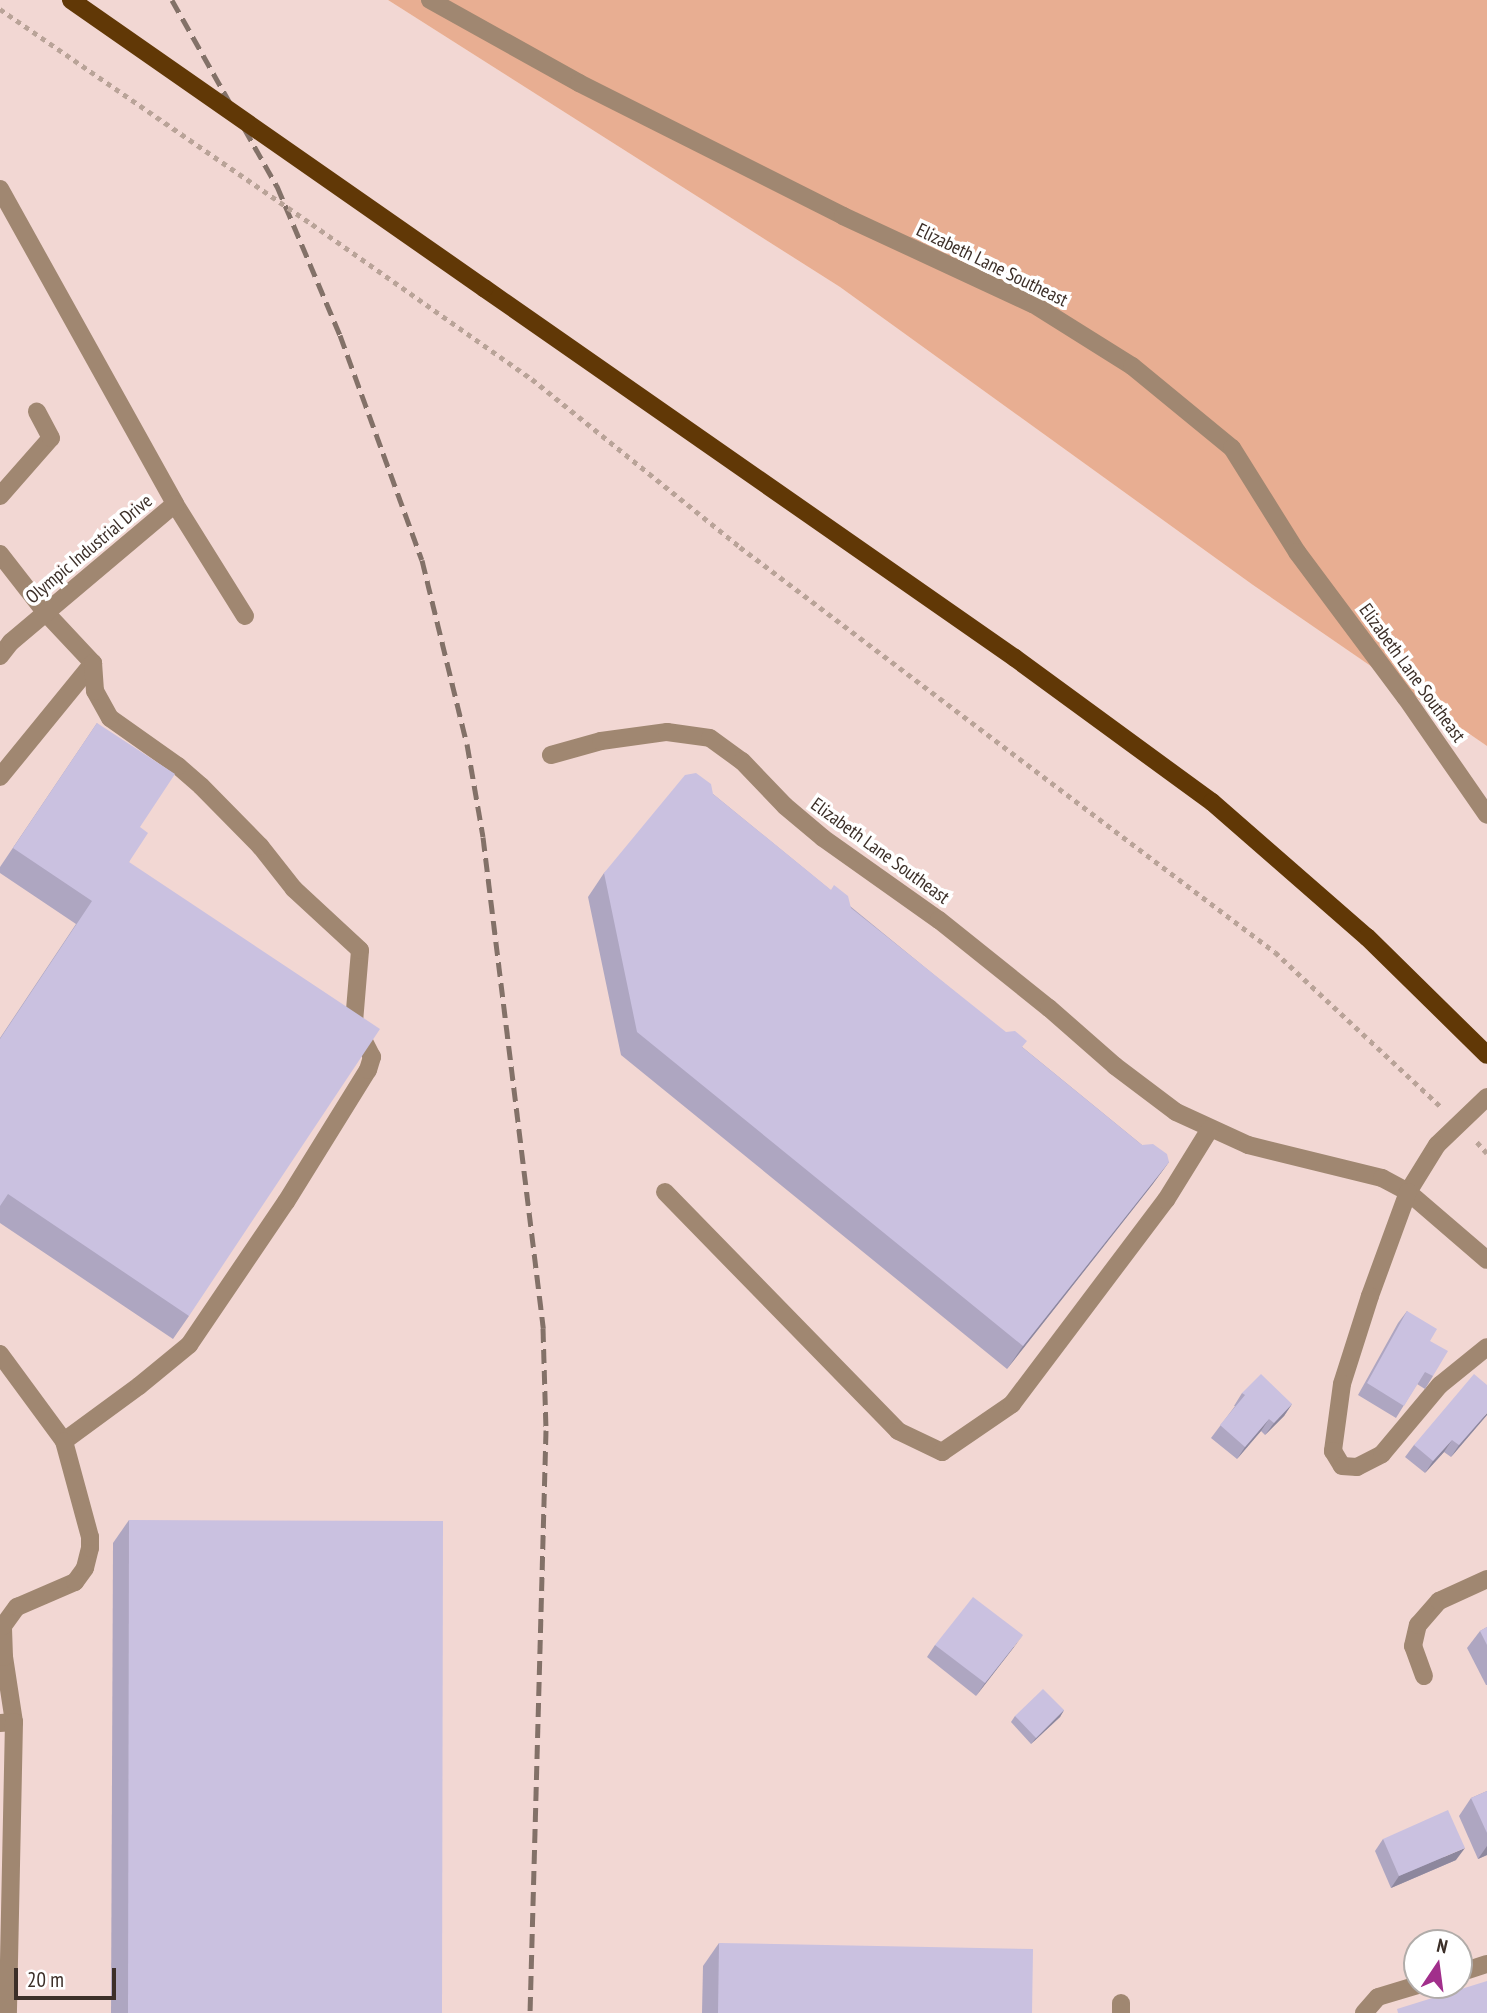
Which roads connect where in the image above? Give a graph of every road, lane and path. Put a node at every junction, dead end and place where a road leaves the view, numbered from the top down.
1 (71, 0) edge
2 (430, 0) edge
3 (0, 9) edge
4 (0, 189) edge
5 (37, 412) dead end
6 (0, 496) edge
7 (175, 504) junction
8 (0, 554) edge
9 (46, 613) junction
10 (245, 616) dead end
11 (0, 656) edge
12 (93, 663) junction
13 (551, 755) dead end
14 (0, 777) edge
15 (1487, 815) edge
16 (1487, 1055) edge
17 (1487, 1097) edge
18 (1459, 1124) junction
19 (1210, 1129) junction
20 (1487, 1153) edge
21 (665, 1192) dead end
22 (1408, 1192) junction
23 (1487, 1260) edge
24 (1487, 1347) edge
25 (0, 1354) edge
26 (64, 1441) junction
27 (1487, 1579) edge
28 (1424, 1676) dead end
29 (7, 1722) edge
30 (1403, 1990) edge
31 (8, 2013) edge
32 (1364, 2013) edge

1 - 16 main road, bridge
2 - 15 street, Elizabeth Lane Southeast
3 - 18 path, bridge
4 - 7 street
5 - 6 street
7 - 9 street, Olympic Industrial Drive
7 - 10 street
8 - 9 street
9 - 11 street, Olympic Industrial Drive
9 - 12 street
12 - 14 street
12 - 26 street
13 - 19 street, Elizabeth Lane Southeast
17 - 18 street
18 - 20 path
18 - 22 street
19 - 21 street
19 - 22 street, Elizabeth Lane Southeast
22 - 23 street, Elizabeth Lane Southeast
22 - 24 street
25 - 26 street
26 - 29 street
27 - 28 street
29 - 31 street
30 - 32 street

